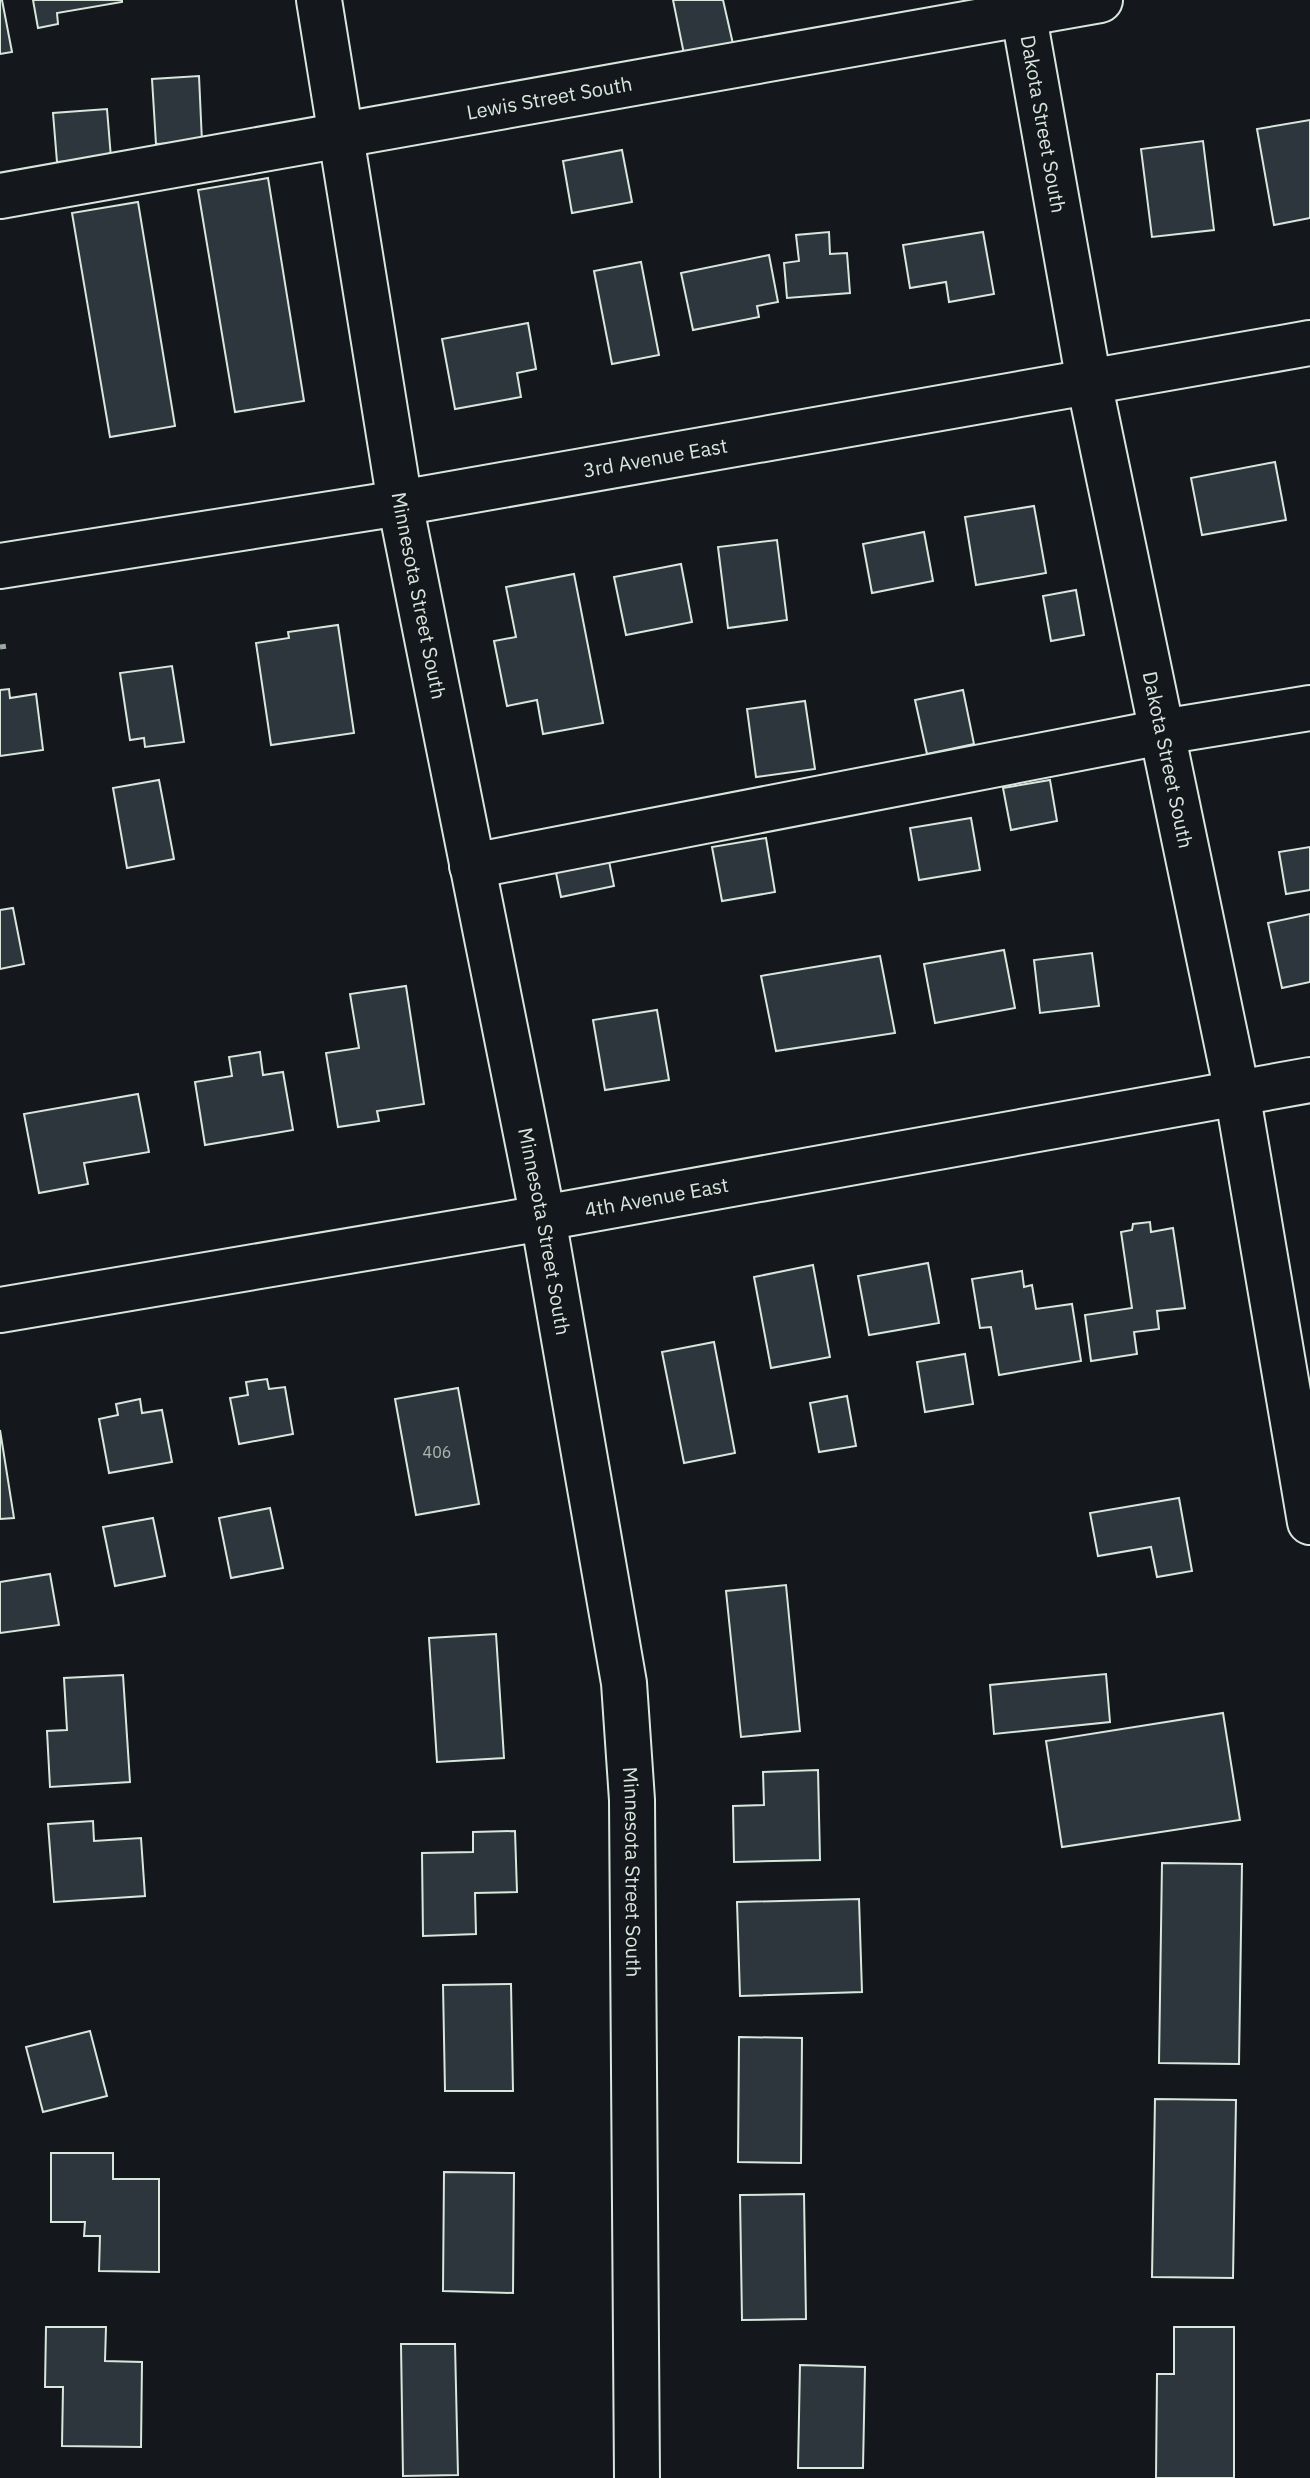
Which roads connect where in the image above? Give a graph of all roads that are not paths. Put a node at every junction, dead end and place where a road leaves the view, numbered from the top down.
1 (319, 0) edge
2 (1100, 0) edge
3 (1022, 7) edge
4 (341, 134) junction
5 (0, 196) edge
6 (1310, 343) edge
7 (1089, 382) junction
8 (400, 503) junction
9 (0, 566) edge
10 (1310, 708) edge
11 (1162, 732) junction
12 (472, 866) junction
13 (1310, 1080) edge
14 (1237, 1092) junction
15 (543, 1218) junction
16 (0, 1310) edge
17 (1305, 1467) edge
18 (1310, 1522) edge
19 (637, 2478) edge

1 - 4 street, Minnesota Street South
2 - 3 street, Lewis Street South
3 - 4 street, Lewis Street South
3 - 7 street, Dakota Street South
4 - 5 street, Lewis Street South
4 - 8 street, Minnesota Street South
6 - 7 street, 3rd Avenue East
7 - 8 street, 3rd Avenue East
7 - 11 street, Dakota Street South
8 - 9 street, 3rd Avenue East
8 - 12 street, Minnesota Street South
10 - 11 street
11 - 12 street
11 - 14 street, Dakota Street South
12 - 15 street, Minnesota Street South
13 - 14 street, 4th Avenue East
14 - 15 street, 4th Avenue East
14 - 17 street, Dakota Street South
15 - 16 street, 4th Avenue East
15 - 19 street, Minnesota Street South
17 - 18 street, Dakota Street South

